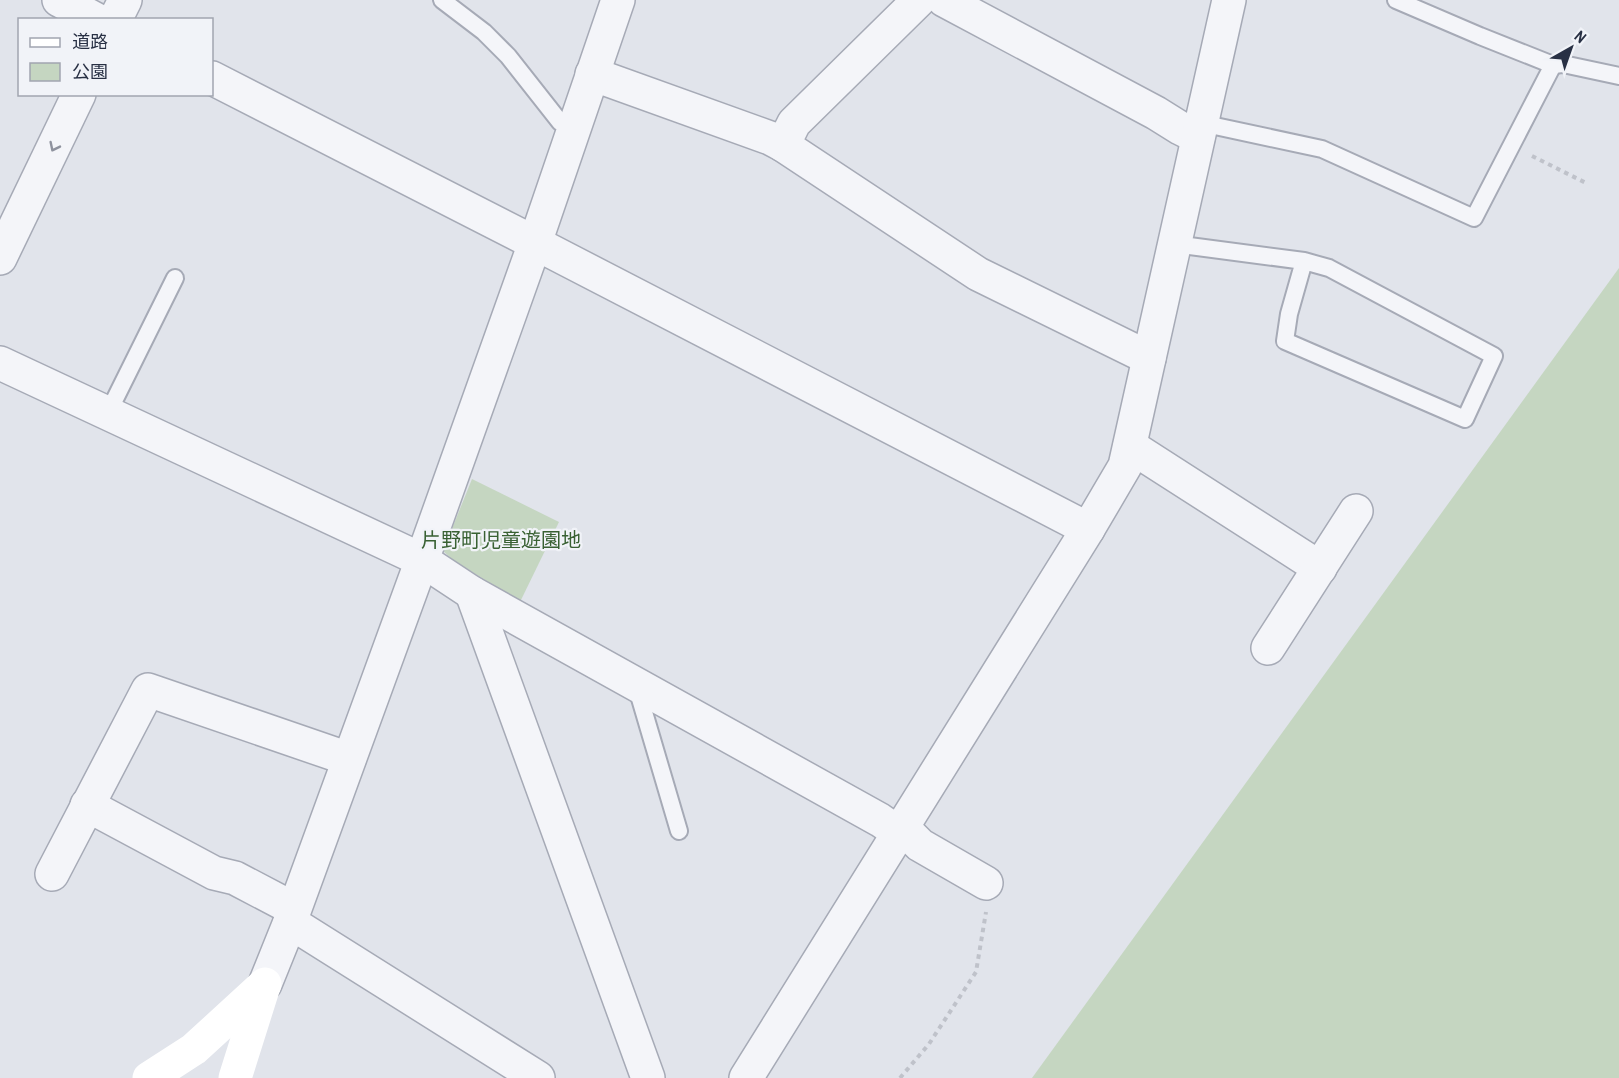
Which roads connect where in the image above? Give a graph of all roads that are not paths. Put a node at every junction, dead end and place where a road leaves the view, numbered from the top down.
1 (59, 0) edge
2 (125, 0) edge
3 (442, 0) edge
4 (618, 0) edge
5 (919, 0) edge
6 (944, 0) edge
7 (1229, 0) edge
8 (1396, 0) edge
9 (93, 18) edge
10 (117, 18) edge
11 (1553, 65) junction
12 (592, 74) junction
13 (1619, 76) edge
14 (213, 79) edge
15 (78, 96) edge
16 (574, 128) junction
17 (1200, 130) junction
18 (783, 145) junction
19 (535, 243) junction
20 (1174, 244) junction
21 (0, 258) edge
22 (1304, 261) junction
23 (175, 278) dead end
24 (1149, 358) junction
25 (0, 363) edge
26 (108, 413) junction
27 (1130, 446) junction
28 (1356, 511) dead end
29 (1088, 529) junction
30 (422, 560) junction
31 (1320, 568) junction
32 (472, 593) junction
33 (1268, 648) dead end
34 (636, 684) junction
35 (349, 759) junction
36 (87, 805) junction
37 (900, 830) junction
38 (679, 831) dead end
39 (52, 874) dead end
40 (986, 883) road end
41 (292, 915) junction
42 (265, 984) junction
43 (149, 1078) edge
44 (235, 1078) edge
45 (538, 1078) edge
46 (648, 1078) edge
47 (746, 1078) edge

1 - 9 street
2 - 10 street
3 - 16 lane
4 - 12 street
5 - 18 street
6 - 17 street
7 - 17 street
8 - 11 lane
11 - 13 lane
11 - 17 lane
12 - 16 street
12 - 18 street
14 - 19 street
15 -> 21 street
16 - 19 street
17 - 20 street
18 - 24 street
19 - 29 street
19 - 30 street
20 - 22 lane
20 - 24 street
22 - 22 lane
23 - 26 lane
24 - 27 street
25 - 26 street
26 - 30 street
27 - 29 street
27 - 31 street
28 - 31 street
29 - 37 street
30 - 32 street
30 - 35 street
31 - 33 street
32 - 34 street
32 - 46 street
34 - 37 street
34 - 38 lane
35 - 36 street
35 - 41 street
36 - 39 street
36 - 41 street
37 - 40 street
37 - 47 street
41 - 42 street
41 - 45 street
42 - 43 street
42 - 44 street

